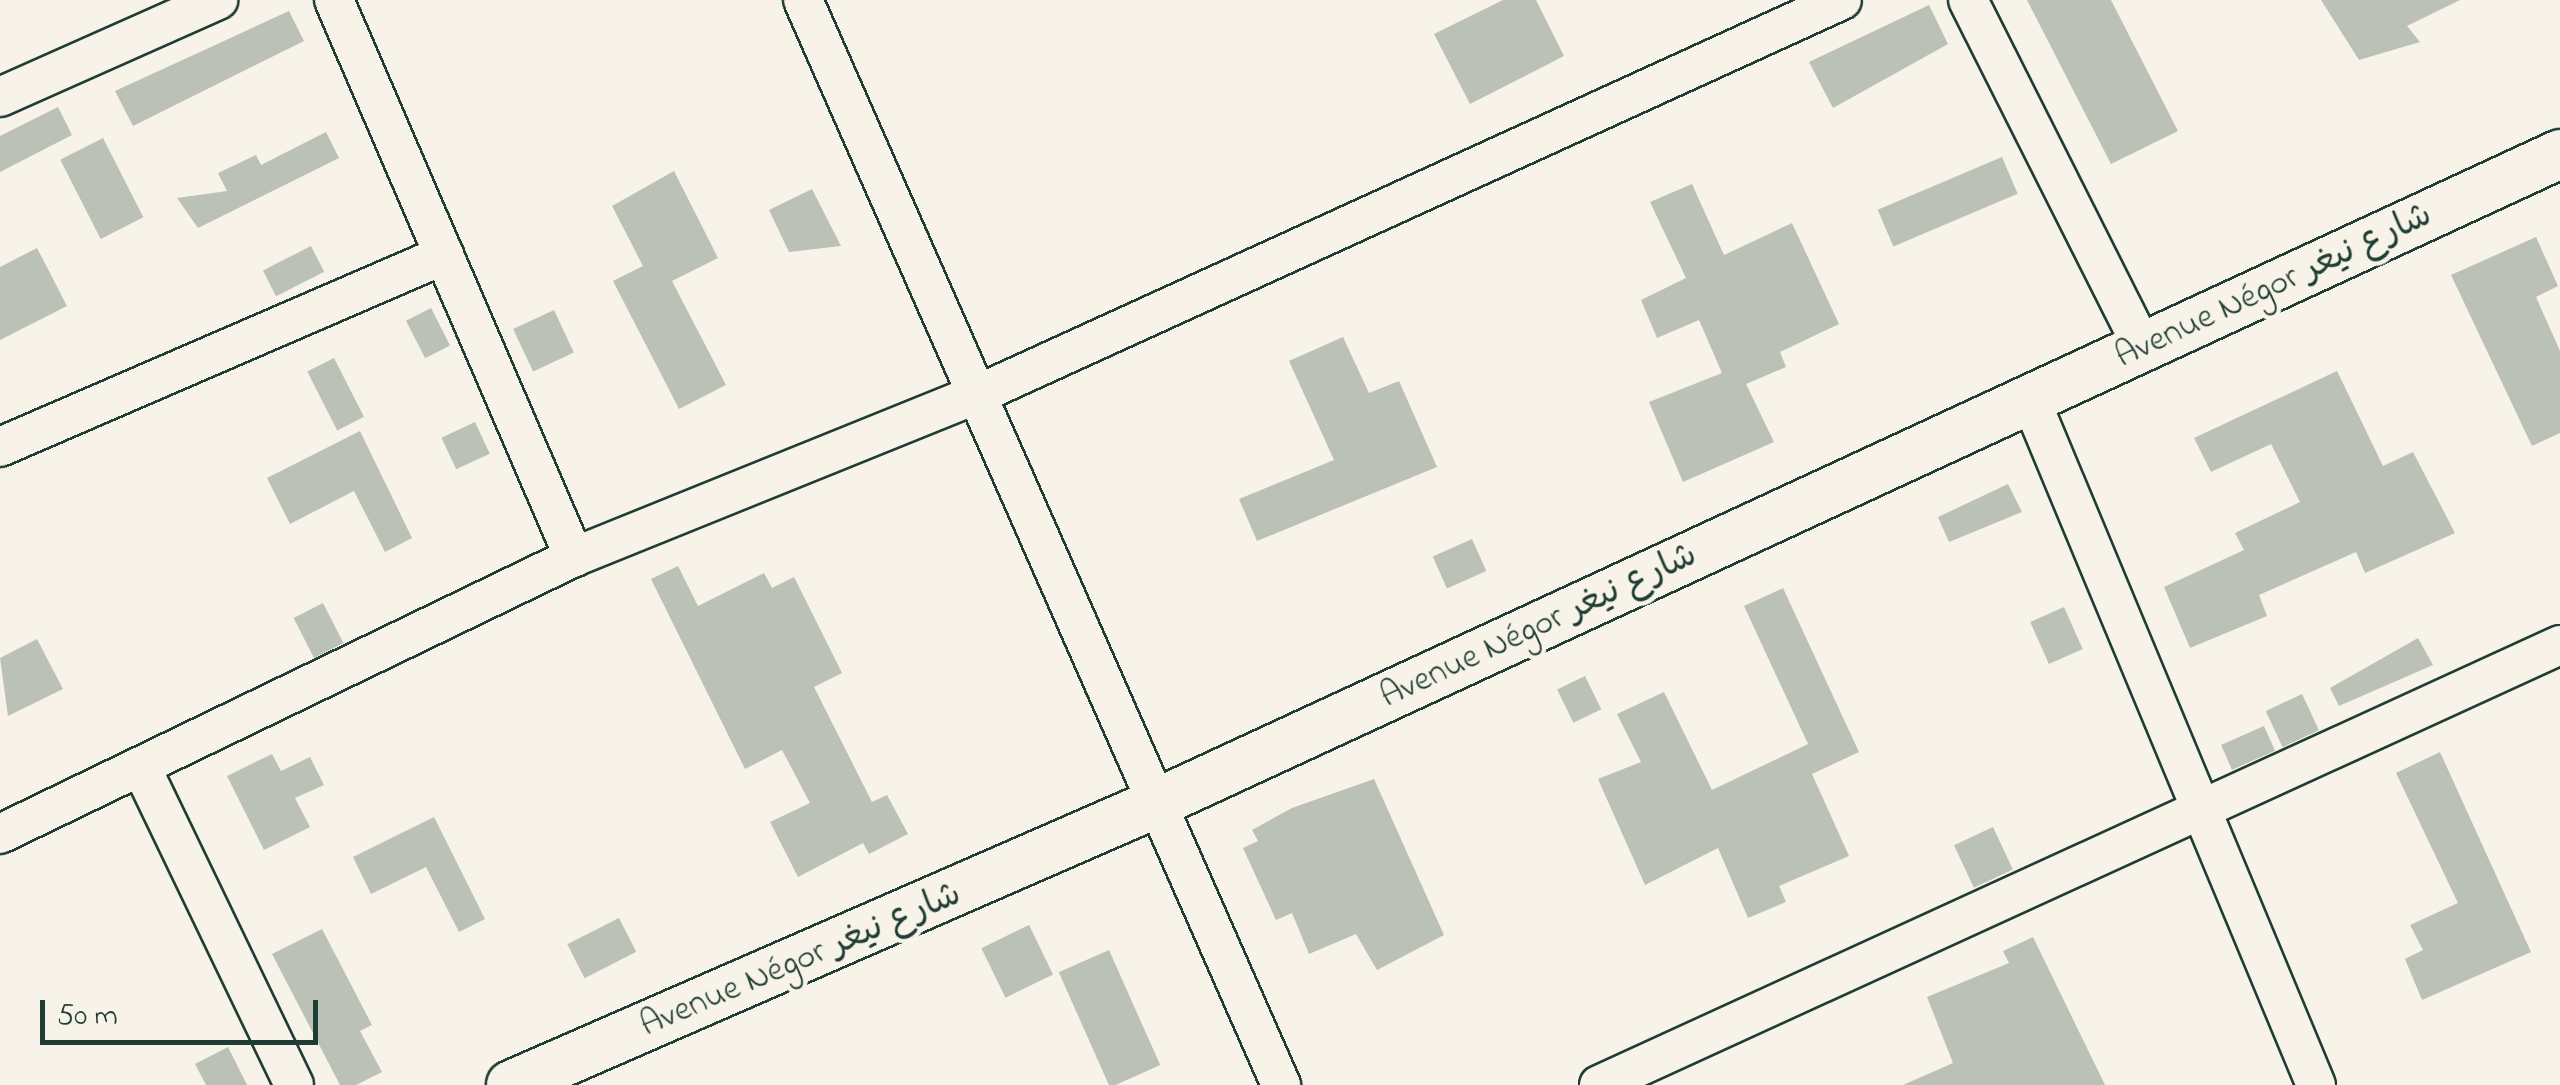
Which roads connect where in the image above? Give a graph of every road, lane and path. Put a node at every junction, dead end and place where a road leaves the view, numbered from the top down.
1 (218, 0) edge
2 (334, 0) edge
3 (804, 0) edge
4 (1842, 0) edge
5 (1968, 0) edge
6 (0, 97) edge
7 (2560, 154) edge
8 (444, 256) junction
9 (2142, 346) junction
10 (984, 392) junction
11 (2032, 401) junction
12 (0, 447) edge
13 (574, 557) junction
14 (2560, 645) edge
15 (143, 770) junction
16 (1157, 803) junction
17 (2204, 814) junction
18 (0, 834) edge
19 (294, 1085) edge
20 (512, 1085) edge
21 (1281, 1085) edge
22 (1598, 1085) edge
23 (2316, 1085) edge

1 - 6 street
2 - 8 street
3 - 10 street
4 - 10 street
5 - 9 street
7 - 9 main road, Avenue Négor شارع نيغر
8 - 12 street
8 - 13 street
9 - 11 main road, Avenue Négor شارع نيغر
10 - 13 street
10 - 16 street
11 - 16 main road, Avenue Négor شارع نيغر
11 - 17 street
13 - 15 street
14 - 17 street
15 - 18 street
15 - 19 street
16 - 20 main road, Avenue Négor شارع نيغر
16 - 21 street
17 - 22 street
17 - 23 street

